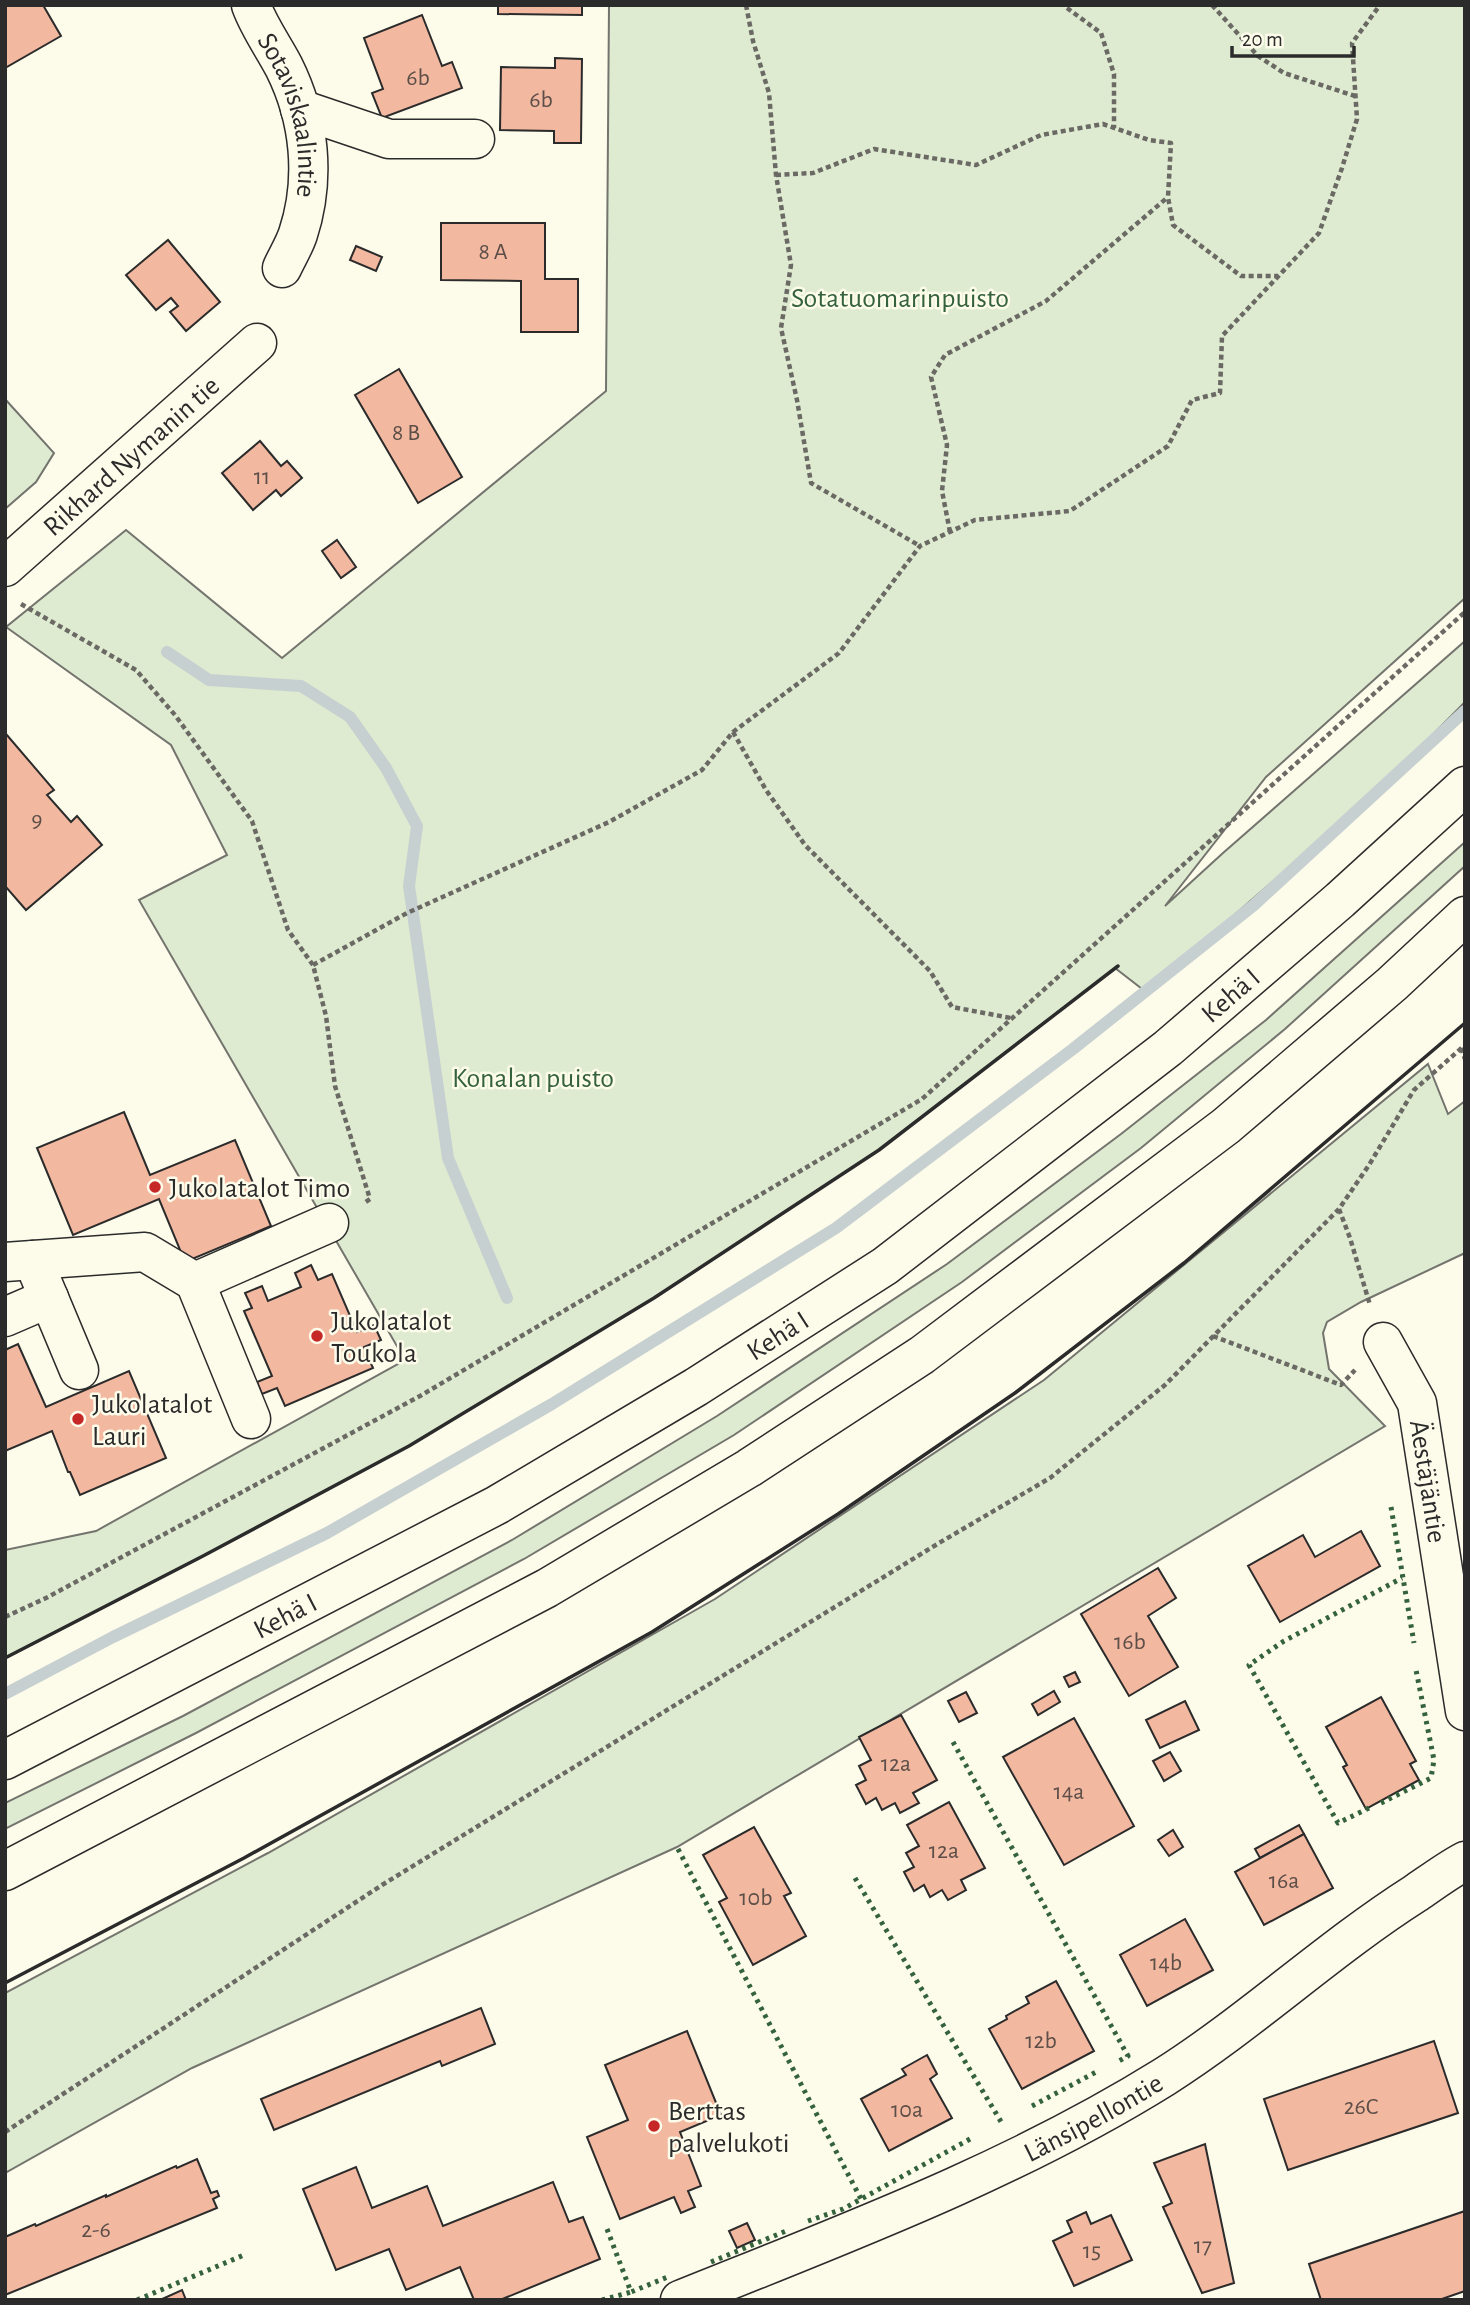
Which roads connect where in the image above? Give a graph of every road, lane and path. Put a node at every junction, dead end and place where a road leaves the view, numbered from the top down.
1 (251, 5) edge
2 (746, 5) edge
3 (1212, 5) edge
4 (1380, 5) edge
5 (1067, 8) dead end
6 (1355, 96) junction
7 (300, 109) junction
8 (1114, 128) junction
9 (475, 139) dead end
10 (776, 175) junction
11 (1168, 197) junction
12 (282, 268) dead end
13 (1279, 276) junction
14 (257, 344) dead end
15 (950, 531) junction
16 (920, 546) junction
17 (11, 584) edge
18 (1465, 612) edge
19 (733, 732) junction
20 (1465, 786) edge
21 (1465, 916) edge
22 (313, 965) junction
23 (1011, 1018) junction
24 (1463, 1047) edge
25 (1465, 1059) edge
26 (1339, 1209) junction
27 (329, 1223) joint
28 (19, 1261) edge
29 (195, 1282) junction
30 (49, 1298) junction
31 (5, 1317) edge
32 (1213, 1336) junction
33 (1383, 1342) joint
34 (79, 1370) dead end
35 (1341, 1385) dead end
36 (251, 1419) dead end
37 (5, 1617) edge
38 (1465, 1711) edge
39 (5, 1760) edge
40 (1465, 1861) edge
41 (5, 1871) edge
42 (5, 2132) edge
43 (680, 2300) edge

1 - 7 main road, Sotaviskaalintie
2 - 10 path
3 - 6 path
4 - 6 path
5 - 8 path
6 - 13 path
7 - 9 main road
7 - 12 main road, Sotaviskaalintie
8 - 10 path
8 - 11 path
10 - 16 path
11 - 13 path
11 - 15 path
13 - 15 path
14 - 17 main road, Rikhard Nymanin tie
15 - 16 path
16 - 19 path
17 - 22 path
18 - 23 path
19 - 22 path
19 - 23 path
20 - 39 main road, Kehä I
21 - 41 main road
22 - 27 path
23 - 37 path
24 - 25 path
24 - 26 path
26 - 32 path
26 - 33 path
27 - 29 main road
28 - 29 main road
28 - 30 main road
29 - 36 main road
30 - 31 main road
30 - 34 main road
32 - 35 path
32 - 42 path
33 - 38 main road, Äestäjäntie
40 - 43 main road, Länsipellontie

